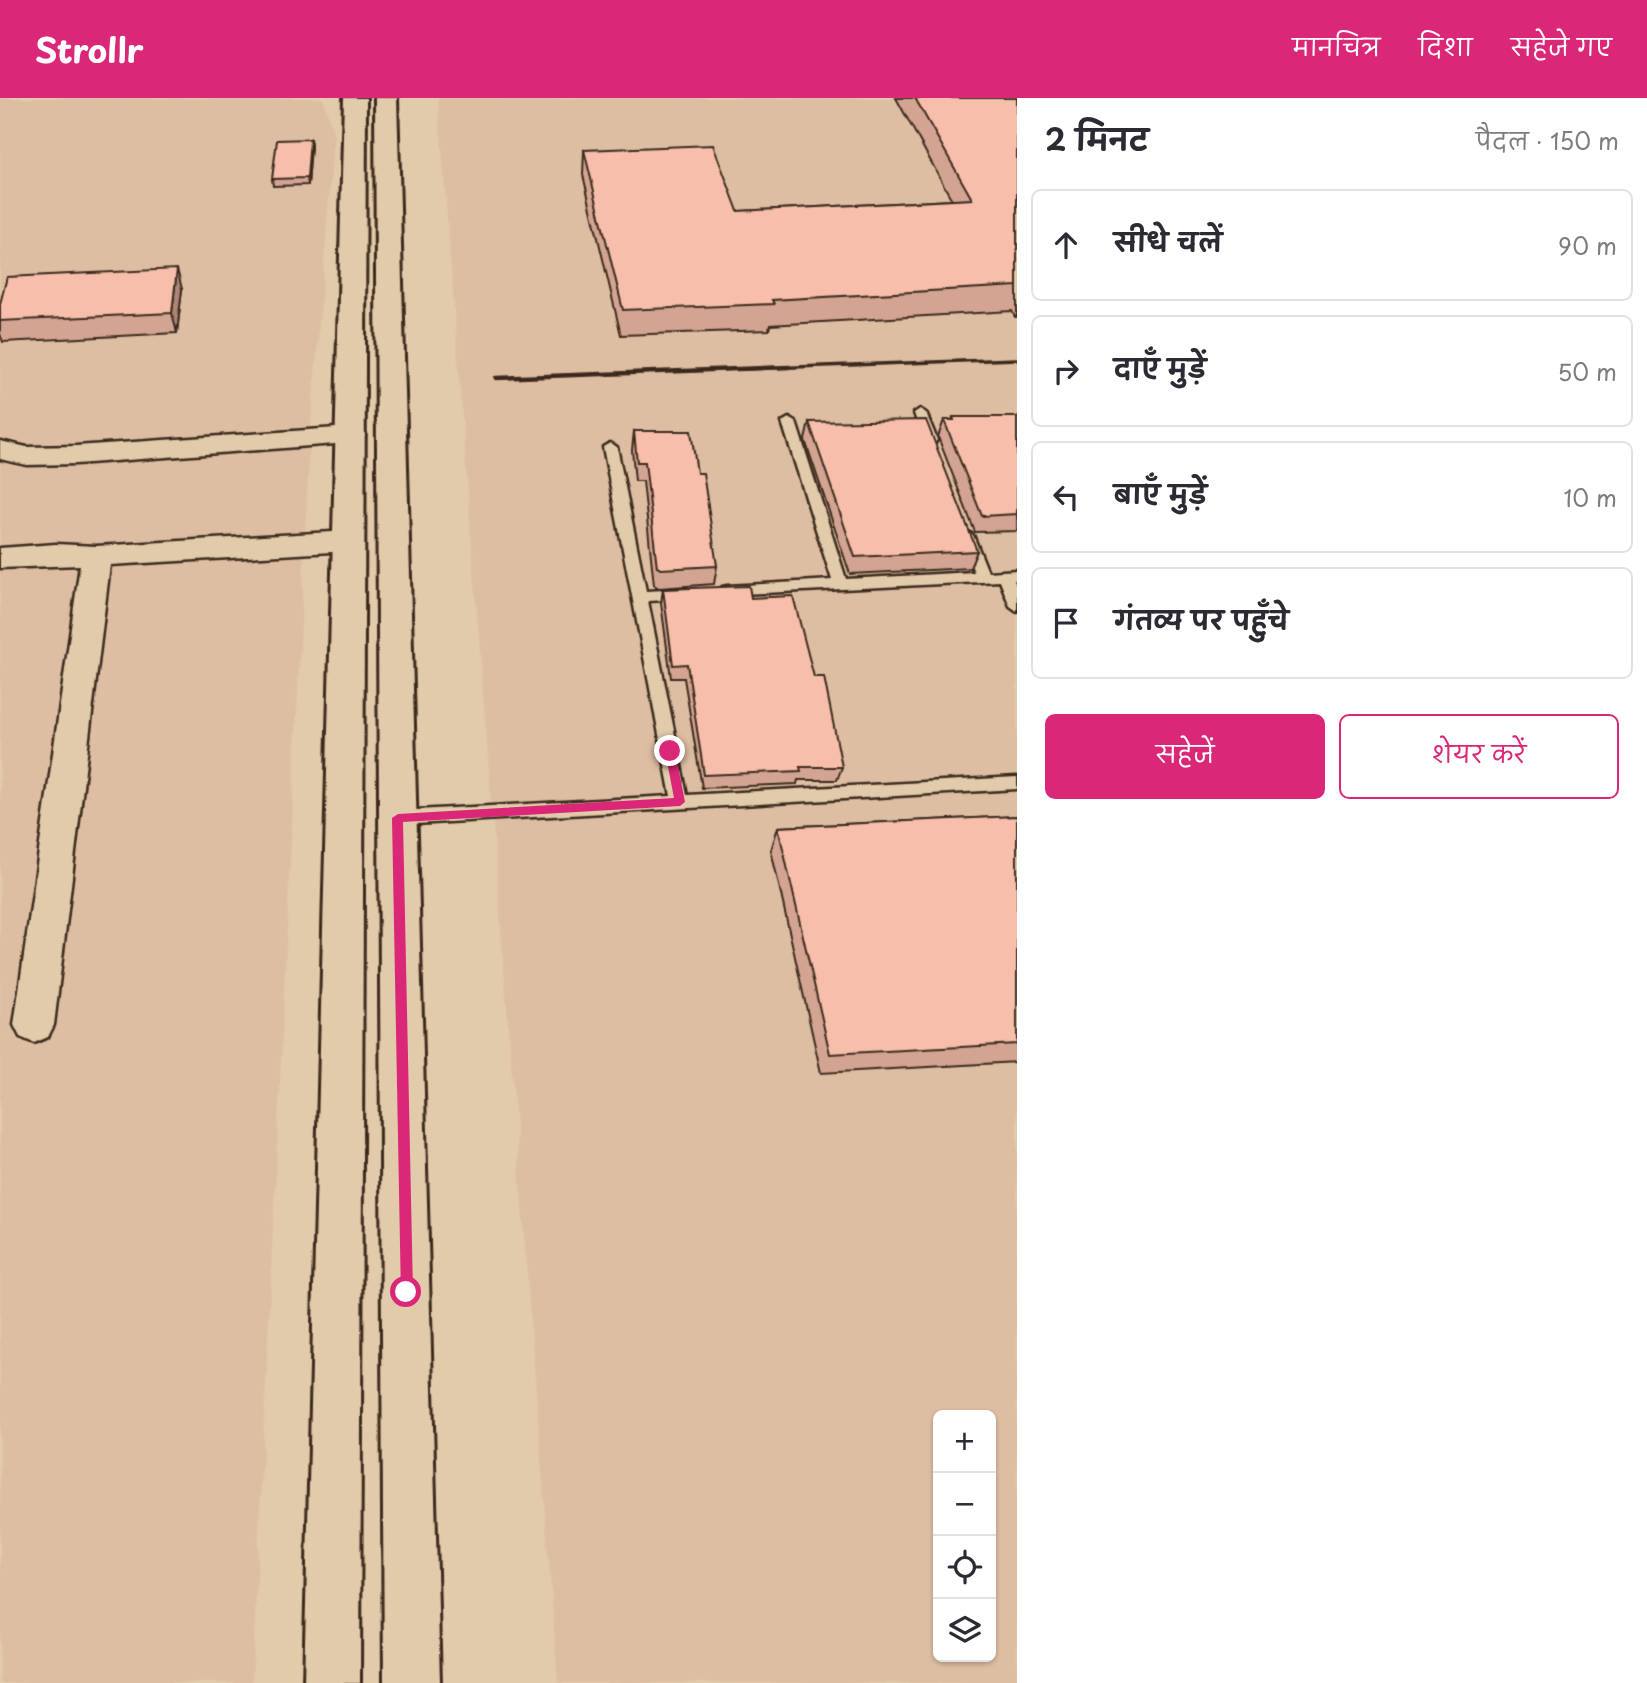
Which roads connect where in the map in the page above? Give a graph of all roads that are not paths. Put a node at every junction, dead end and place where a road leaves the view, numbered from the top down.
1 (355, 98) edge
2 (386, 98) edge
3 (920, 413) dead end
4 (789, 422) dead end
5 (351, 436) junction
6 (610, 447) dead end
7 (0, 450) edge
8 (934, 451) edge
9 (963, 526) edge
10 (349, 541) junction
11 (96, 556) junction
12 (0, 558) edge
13 (1011, 576) edge
14 (983, 577) junction
15 (841, 585) junction
16 (640, 596) junction
17 (1017, 606) edge
18 (1017, 783) edge
19 (680, 802) junction
20 (398, 818) junction
21 (34, 1026) dead end
22 (332, 1683) edge
23 (412, 1683) edge

1 - 5 street
2 - 20 street
3 - 8 lane
4 - 15 lane
5 - 7 street
5 - 10 street
6 - 16 lane
9 - 14 lane
10 - 11 street
10 - 22 street
11 - 12 street
11 - 21 street
13 - 14 lane
13 - 17 lane
14 - 15 lane
15 - 16 lane
16 - 19 lane
18 - 19 lane
19 - 20 lane
20 - 23 street

